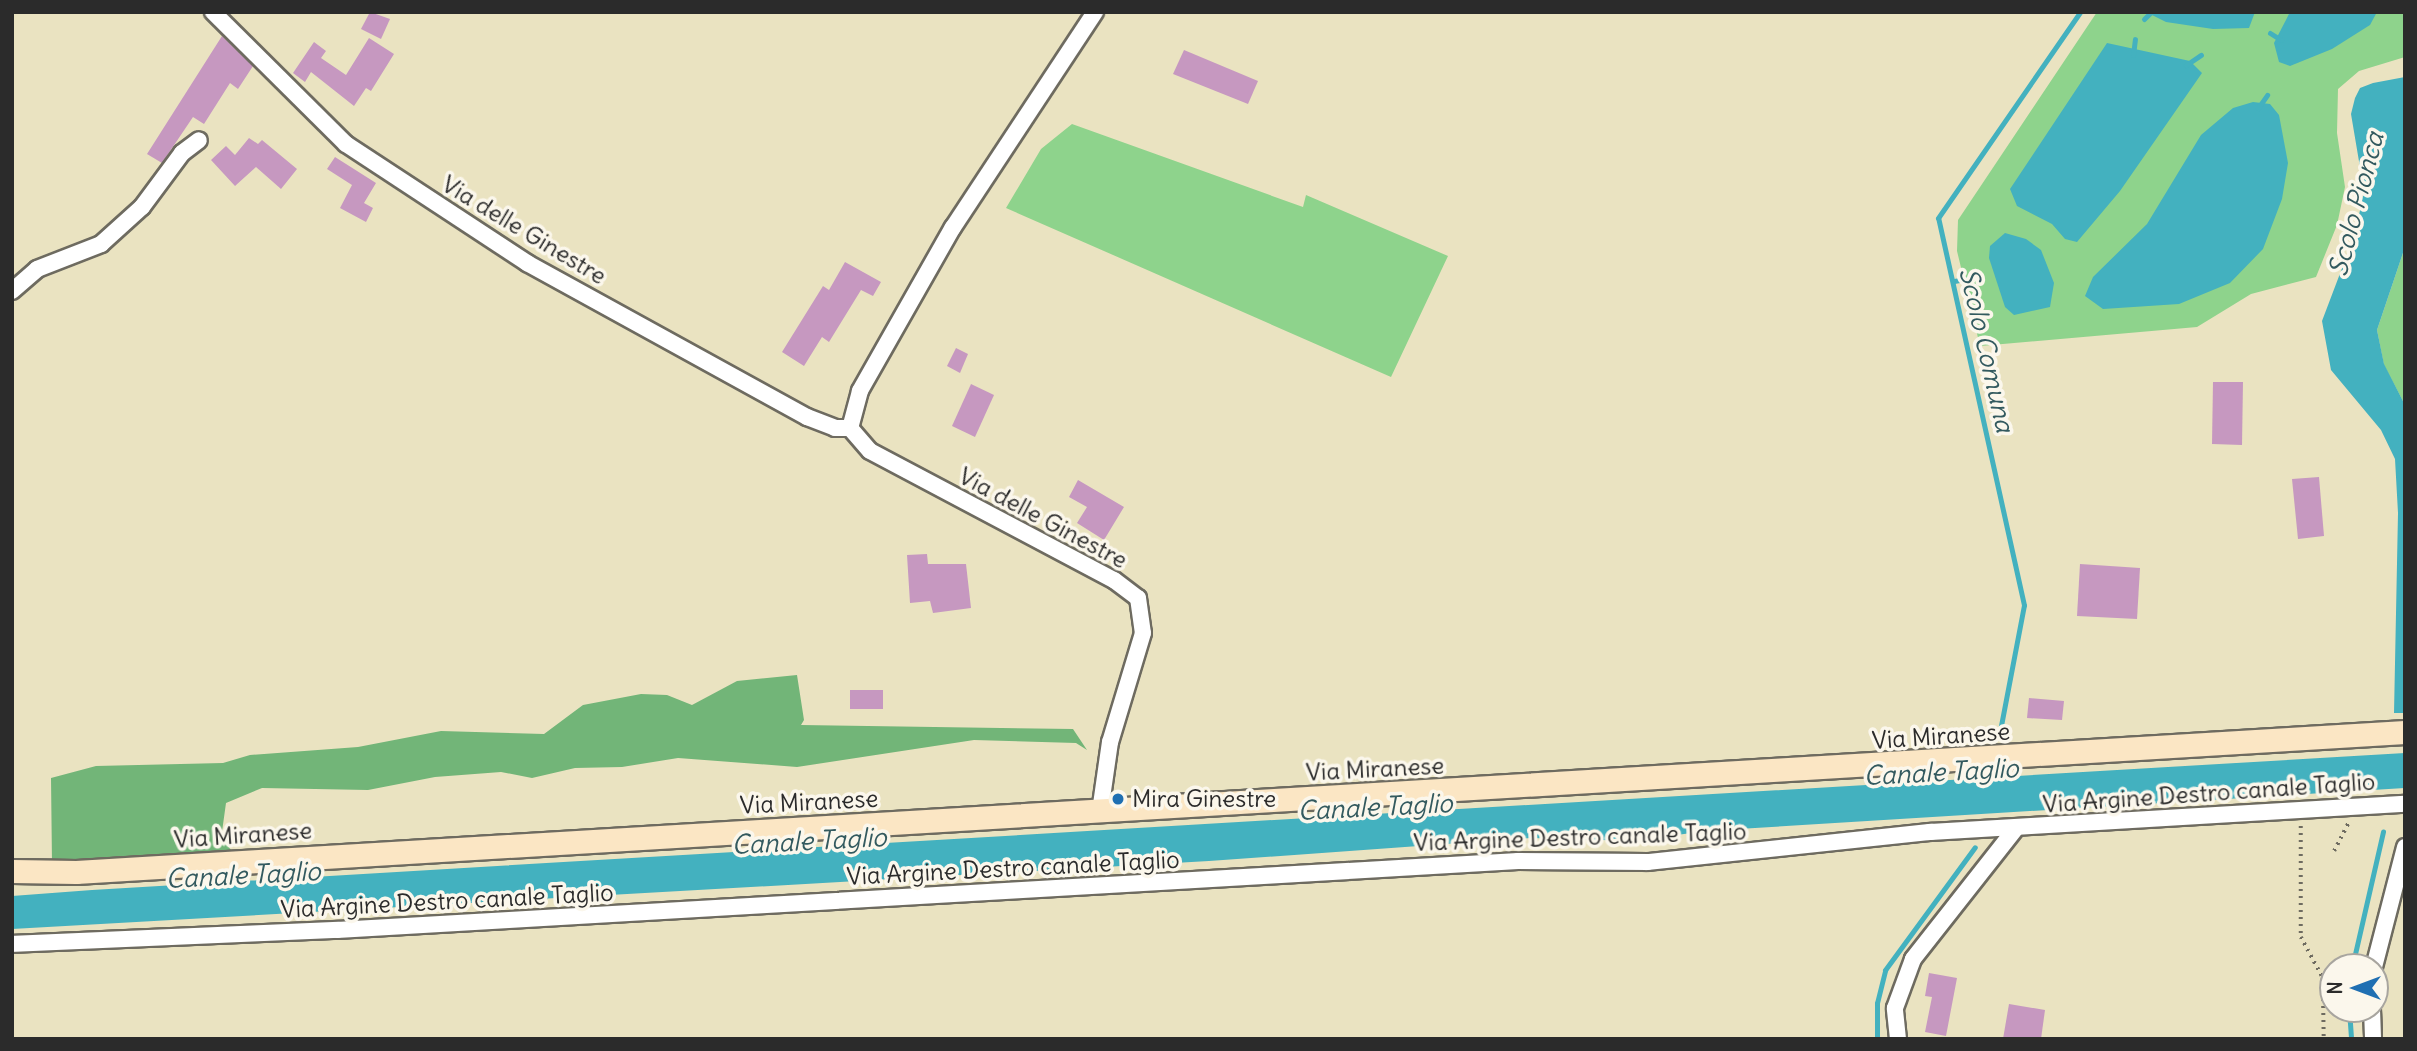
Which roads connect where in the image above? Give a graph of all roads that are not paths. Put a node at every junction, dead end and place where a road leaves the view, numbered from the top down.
1 (213, 12) edge
2 (1096, 12) edge
3 (199, 141) dead end
4 (12, 291) edge
5 (850, 428) junction
6 (2405, 732) edge
7 (2405, 804) edge
8 (1100, 811) junction
9 (2015, 828) junction
10 (2405, 847) edge
11 (12, 871) edge
12 (12, 944) edge
13 (2378, 953) edge
14 (1898, 1039) edge

1 - 5 street, Via delle Ginestre
2 - 5 street
3 - 4 street
5 - 8 street, Via delle Ginestre
6 - 8 main road, Via Miranese
7 - 9 street, Via Argine Destro canale Taglio
8 - 11 main road, Via Miranese
9 - 12 street, Via Argine Destro canale Taglio
9 - 14 street, Via Argine Destro canale Taglio
10 - 13 street

